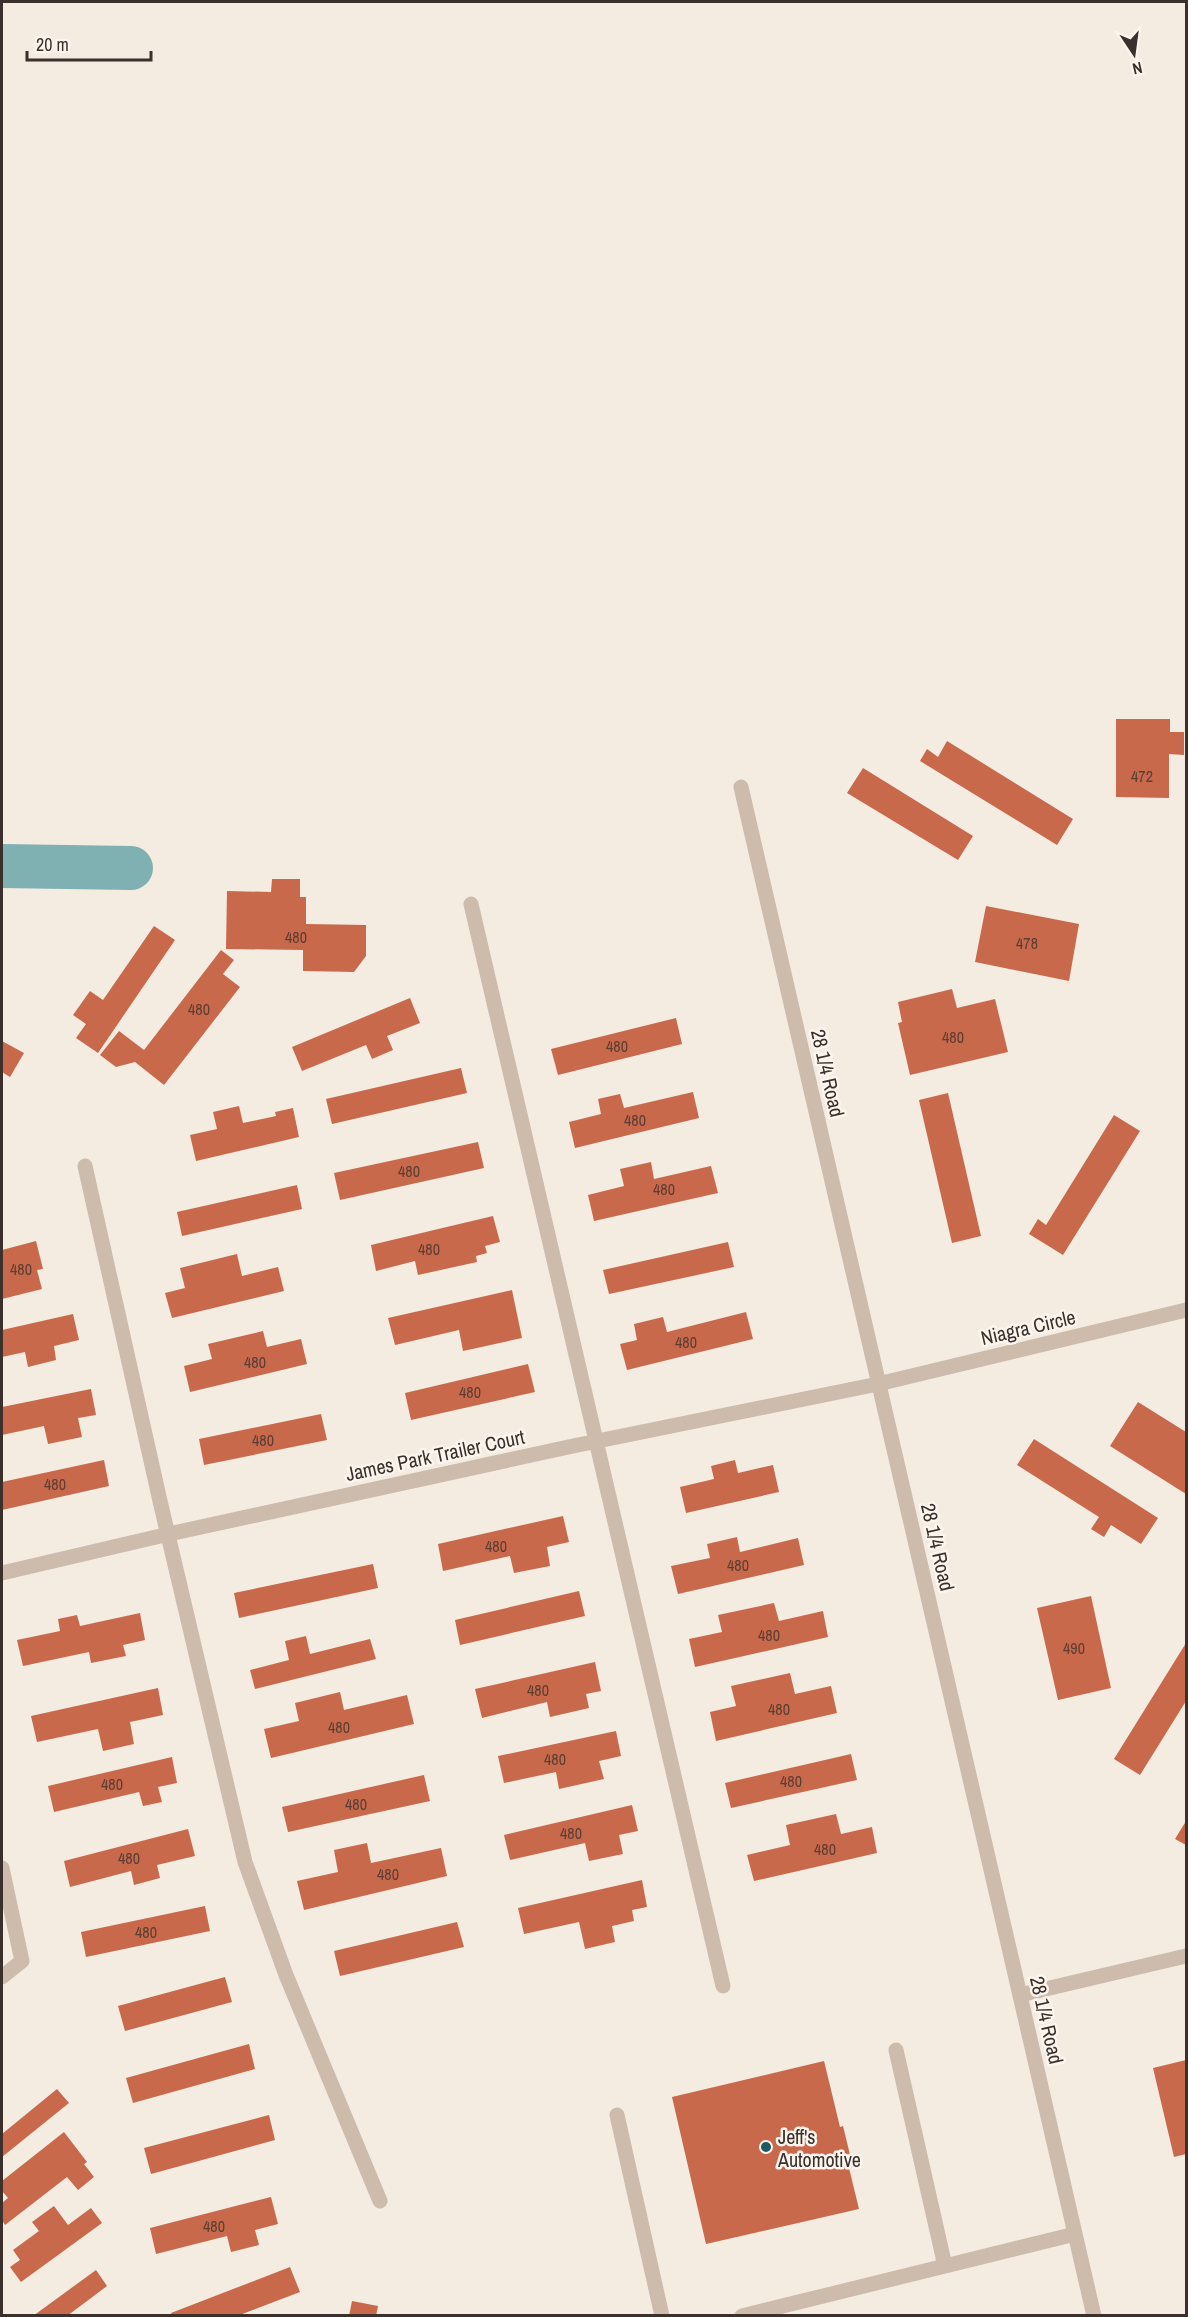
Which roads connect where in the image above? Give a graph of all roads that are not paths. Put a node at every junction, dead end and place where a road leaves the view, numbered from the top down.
1 (741, 787) dead end
2 (471, 904) dead end
3 (84, 1166) dead end
4 (1186, 1310) edge
5 (878, 1384) junction
6 (596, 1441) junction
7 (169, 1534) junction
8 (2, 1573) edge
9 (2, 1868) edge
10 (1186, 1956) edge
11 (2, 1977) edge
12 (723, 1986) dead end
13 (1020, 1995) junction
14 (896, 2050) dead end
15 (616, 2115) dead end
16 (380, 2201) dead end
17 (1075, 2234) junction
18 (945, 2266) junction
19 (662, 2316) edge
20 (741, 2316) edge
21 (1094, 2316) edge

1 - 5 street, 28 1/4 Road
2 - 6 street
3 - 7 street
4 - 5 street, Niagra Circle
5 - 6 street, James Park Trailer Court
5 - 13 street, 28 1/4 Road
6 - 7 street, James Park Trailer Court
6 - 12 street
7 - 8 street, James Park Trailer Court
7 - 16 street
9 - 11 street
10 - 13 street
13 - 17 street, 28 1/4 Road
14 - 18 street
15 - 19 street
17 - 18 street
17 - 21 street, 28 1/4 Road
18 - 20 street

